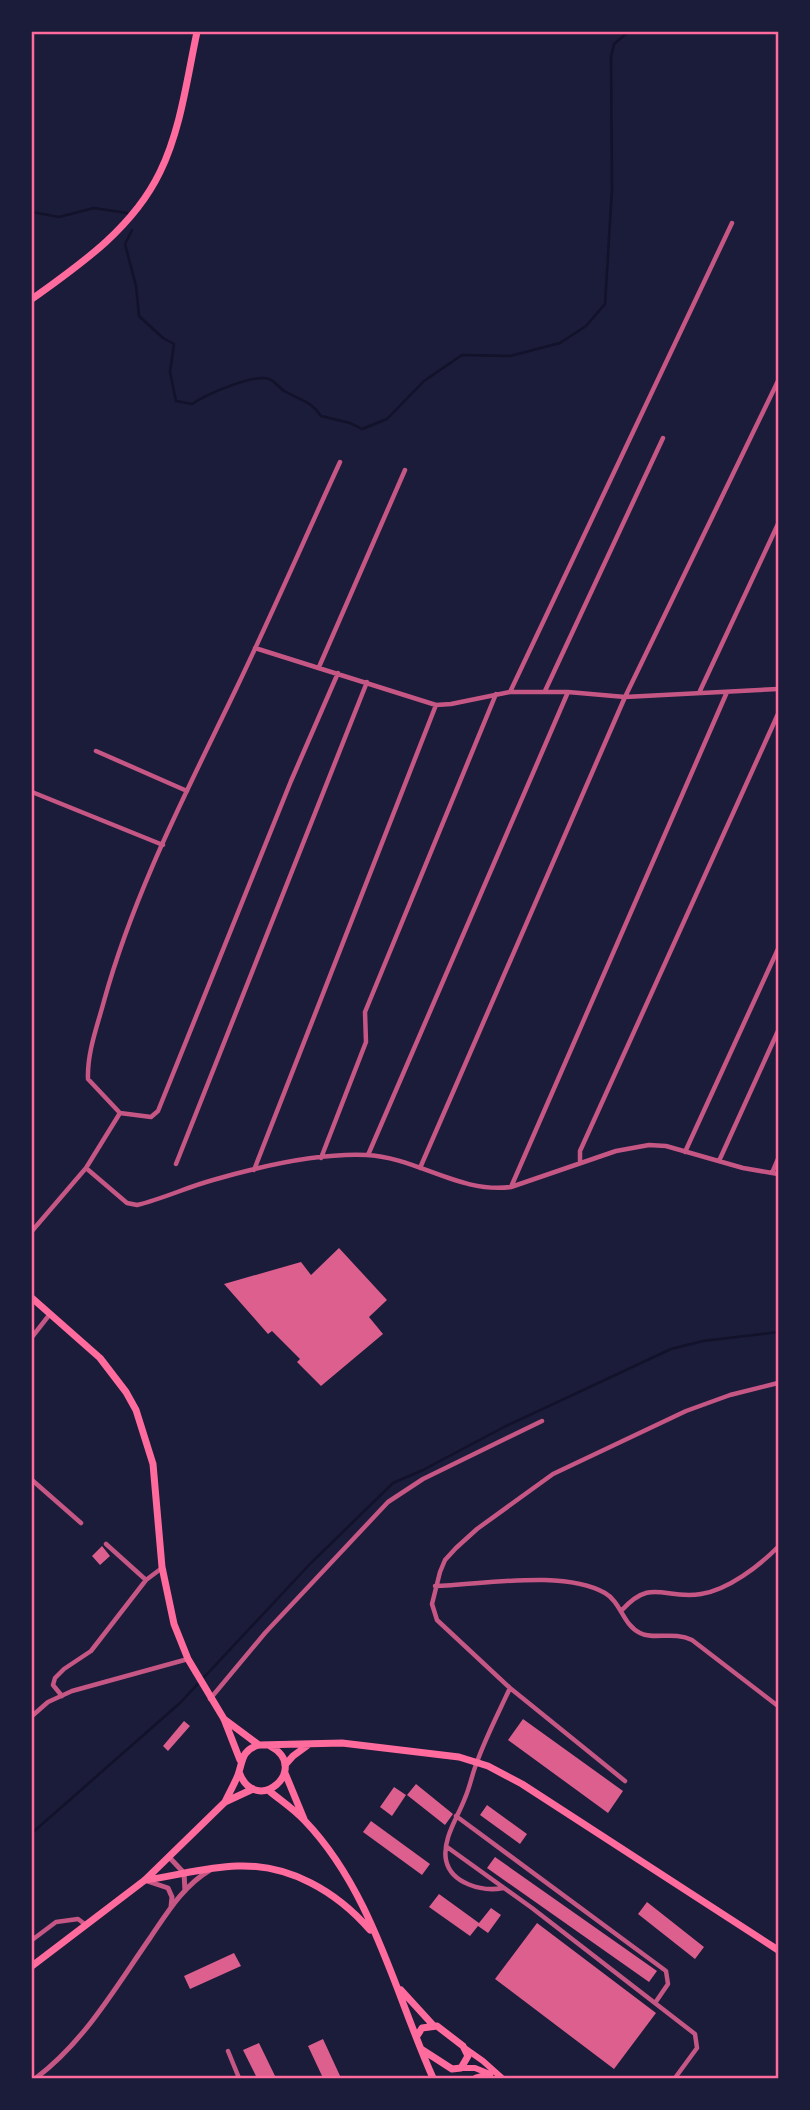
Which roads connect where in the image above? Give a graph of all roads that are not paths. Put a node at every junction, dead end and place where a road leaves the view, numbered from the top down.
1 (197, 32) edge
2 (732, 223) dead end
3 (32, 299) edge
4 (779, 381) edge
5 (663, 438) dead end
6 (340, 462) dead end
7 (405, 470) dead end
8 (779, 524) edge
9 (255, 648) junction
10 (319, 667) junction
11 (338, 673) junction
12 (367, 682) junction
13 (779, 689) edge
14 (545, 691) junction
15 (510, 692) junction
16 (568, 692) junction
17 (727, 692) junction
18 (497, 693) junction
19 (699, 693) junction
20 (625, 697) junction
21 (436, 705) junction
22 (779, 714) edge
23 (96, 751) dead end
24 (187, 790) junction
25 (32, 792) edge
26 (163, 845) junction
27 (779, 949) edge
28 (779, 1031) edge
29 (120, 1113) junction
30 (685, 1152) junction
31 (368, 1155) junction
32 (321, 1158) junction
33 (779, 1159) edge
34 (719, 1161) junction
35 (580, 1162) junction
36 (176, 1164) dead end
37 (86, 1168) junction
38 (419, 1168) junction
39 (254, 1170) junction
40 (775, 1174) edge
41 (511, 1187) junction
42 (32, 1231) edge
43 (32, 1298) edge
44 (50, 1314) junction
45 (32, 1337) edge
46 (779, 1383) edge
47 (542, 1421) dead end
48 (32, 1480) edge
49 (81, 1523) dead end
50 (106, 1544) dead end
51 (779, 1547) edge
52 (162, 1567) junction
53 (146, 1580) junction
54 (435, 1586) junction
55 (622, 1610) junction
56 (188, 1659) junction
57 (510, 1688) junction
58 (62, 1696) junction
59 (208, 1696) junction
60 (779, 1706) edge
61 (32, 1716) edge
62 (224, 1719) junction
63 (314, 1742) junction
64 (259, 1745) junction
65 (270, 1746) junction
66 (240, 1760) junction
67 (477, 1762) junction
68 (285, 1769) junction
69 (239, 1772) junction
70 (625, 1781) dead end
71 (253, 1789) junction
72 (268, 1790) junction
73 (225, 1802) junction
74 (456, 1816) junction
75 (304, 1819) junction
76 (447, 1847) junction
77 (170, 1858) junction
78 (211, 1869) junction
79 (184, 1874) junction
80 (145, 1880) junction
81 (504, 1888) junction
82 (185, 1891) junction
83 (171, 1907) junction
84 (86, 1926) junction
85 (377, 1939) junction
86 (32, 1940) edge
87 (779, 1950) edge
88 (32, 1966) edge
89 (396, 1984) junction
90 (656, 2003) junction
91 (433, 2025) junction
92 (416, 2038) junction
93 (420, 2048) junction
94 (466, 2049) junction
95 (228, 2051) dead end
96 (459, 2068) junction
97 (493, 2074) junction
98 (36, 2078) edge
99 (239, 2078) edge
100 (433, 2078) edge
101 (456, 2078) edge
102 (476, 2078) edge
103 (502, 2078) edge
104 (675, 2078) edge

1 - 3 main road
2 - 15 street
4 - 20 street
5 - 14 street
6 - 9 street
7 - 10 street
8 - 19 street
9 - 10 street
9 - 24 street
10 - 11 street
11 - 12 street
11 - 29 street
12 - 21 street
12 - 36 street
13 - 17 street
14 - 15 street
14 - 16 street
15 - 18 street
16 - 20 street
16 - 31 street
17 - 19 street
17 - 41 street
18 - 21 street
18 - 32 street
19 - 20 street
20 - 38 street
21 - 39 street
22 - 35 street
23 - 24 street
24 - 26 street
25 - 26 street
26 - 29 street
27 - 30 street
28 - 34 street
29 - 37 street
30 - 34 street
30 - 35 street
31 - 32 street
31 - 38 street
32 - 39 street
33 - 40 street
34 - 40 street
35 - 41 street
37 - 39 street
37 - 42 street
38 - 41 street
43 - 44 main road
44 - 45 street
44 - 52 main road
46 - 54 street
47 - 59 street
48 - 49 street
50 - 53 street
51 - 55 street
52 - 53 street
52 - 56 main road
53 - 58 street
54 - 55 street
54 - 57 street
55 - 60 street
56 - 58 street
56 - 59 main road
57 - 67 street
57 - 70 street
58 - 61 street
59 - 62 main road
62 - 64 main road
62 - 66 main road
63 - 65 main road
63 - 67 main road
63 - 68 main road
64 - 65 main road
64 - 66 main road
65 - 68 main road
66 - 69 main road
67 - 74 street
67 - 87 main road
68 - 72 main road
68 - 75 main road
69 - 71 main road
69 - 73 main road
71 - 72 main road
71 - 73 main road
72 - 75 main road
73 - 77 main road
74 - 76 street
74 - 90 street
75 - 85 main road
76 - 81 street
76 - 81 street
77 - 79 street
77 - 80 main road
78 - 79 main road
78 - 82 street
78 - 85 main road
79 - 80 main road
79 - 82 street
80 - 83 street
80 - 84 main road
81 - 90 street
82 - 83 street
83 - 98 street
84 - 86 street
84 - 88 main road
85 - 89 main road
89 - 91 main road
89 - 92 main road
90 - 104 street
91 - 92 main road
91 - 94 main road
92 - 93 main road
93 - 96 main road
93 - 100 main road
94 - 96 main road
94 - 97 main road
95 - 99 street
96 - 97 main road
96 - 101 main road
97 - 102 main road
97 - 103 main road

